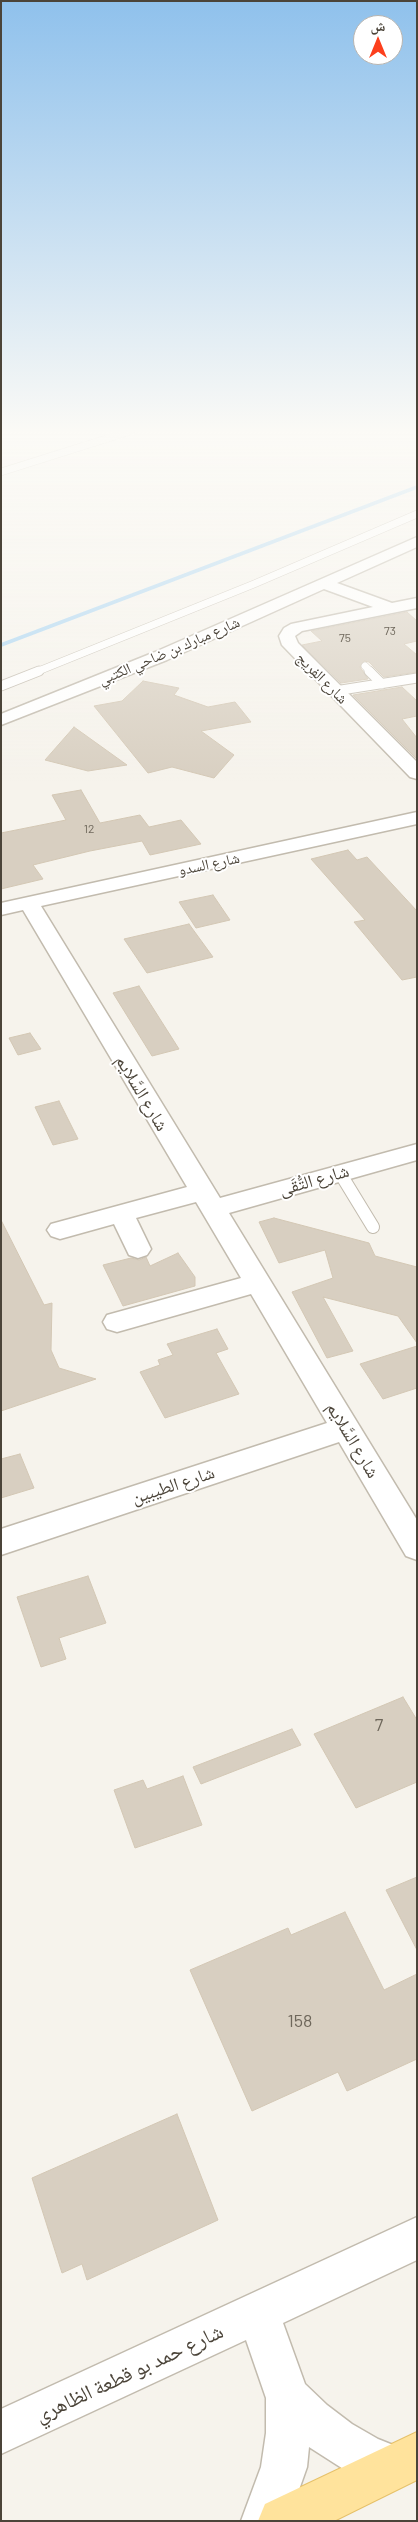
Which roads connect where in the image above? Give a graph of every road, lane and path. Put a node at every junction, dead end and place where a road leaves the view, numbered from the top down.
1 (336, 549) edge
2 (400, 549) edge
3 (324, 583) junction
4 (417, 604) edge
5 (390, 608) junction
6 (365, 666) dead end
7 (417, 678) edge
8 (382, 684) junction
9 (1, 686) edge
10 (335, 691) junction
11 (1, 720) edge
12 (417, 773) edge
13 (417, 818) edge
14 (29, 903) junction
15 (1, 909) edge
16 (417, 1152) edge
17 (340, 1173) junction
18 (207, 1200) junction
19 (121, 1213) junction
20 (373, 1227) dead end
21 (60, 1230) dead end
22 (138, 1249) dead end
23 (257, 1283) junction
24 (117, 1322) dead end
25 (345, 1429) junction
26 (1, 1542) edge
27 (417, 1547) edge
28 (417, 2238) edge
29 (258, 2314) junction
30 (288, 2398) junction
31 (1, 2432) edge
32 (405, 2461) edge
33 (264, 2521) edge
34 (282, 2521) edge

1 - 9 lane
2 - 3 street, شارع مبارك بن ضاحي الكتبي
3 - 5 street, شارع الفِريج
3 - 11 street, شارع مبارك بن ضاحي الكتبي
4 - 5 street, شارع الفِريج
5 - 10 street, شارع الفِريج
6 - 8 lane
7 - 8 lane
8 - 10 lane
10 - 12 street, شارع الفِريج
13 - 14 street, شارع السدو
14 - 15 street, شارع السدو
14 - 18 street, شارع السَّلايم
16 - 17 street, شارع التُّقَى
17 - 18 street, شارع التُّقَى
17 - 20 lane
18 - 19 street, شارع التُّقَى
18 - 23 street, شارع السَّلايم
19 - 21 street, شارع التُّقَى
19 - 22 street
23 - 24 street
23 - 25 street, شارع السَّلايم
25 - 26 street, شارع الطيبين
25 - 27 street, شارع السَّلايم
28 - 29 street, شارع حمد بو قطعة الظاهري
29 - 30 street
29 - 31 street, شارع حمد بو قطعة الظاهري
30 - 32 street
30 - 33 street
32 - 34 main road

